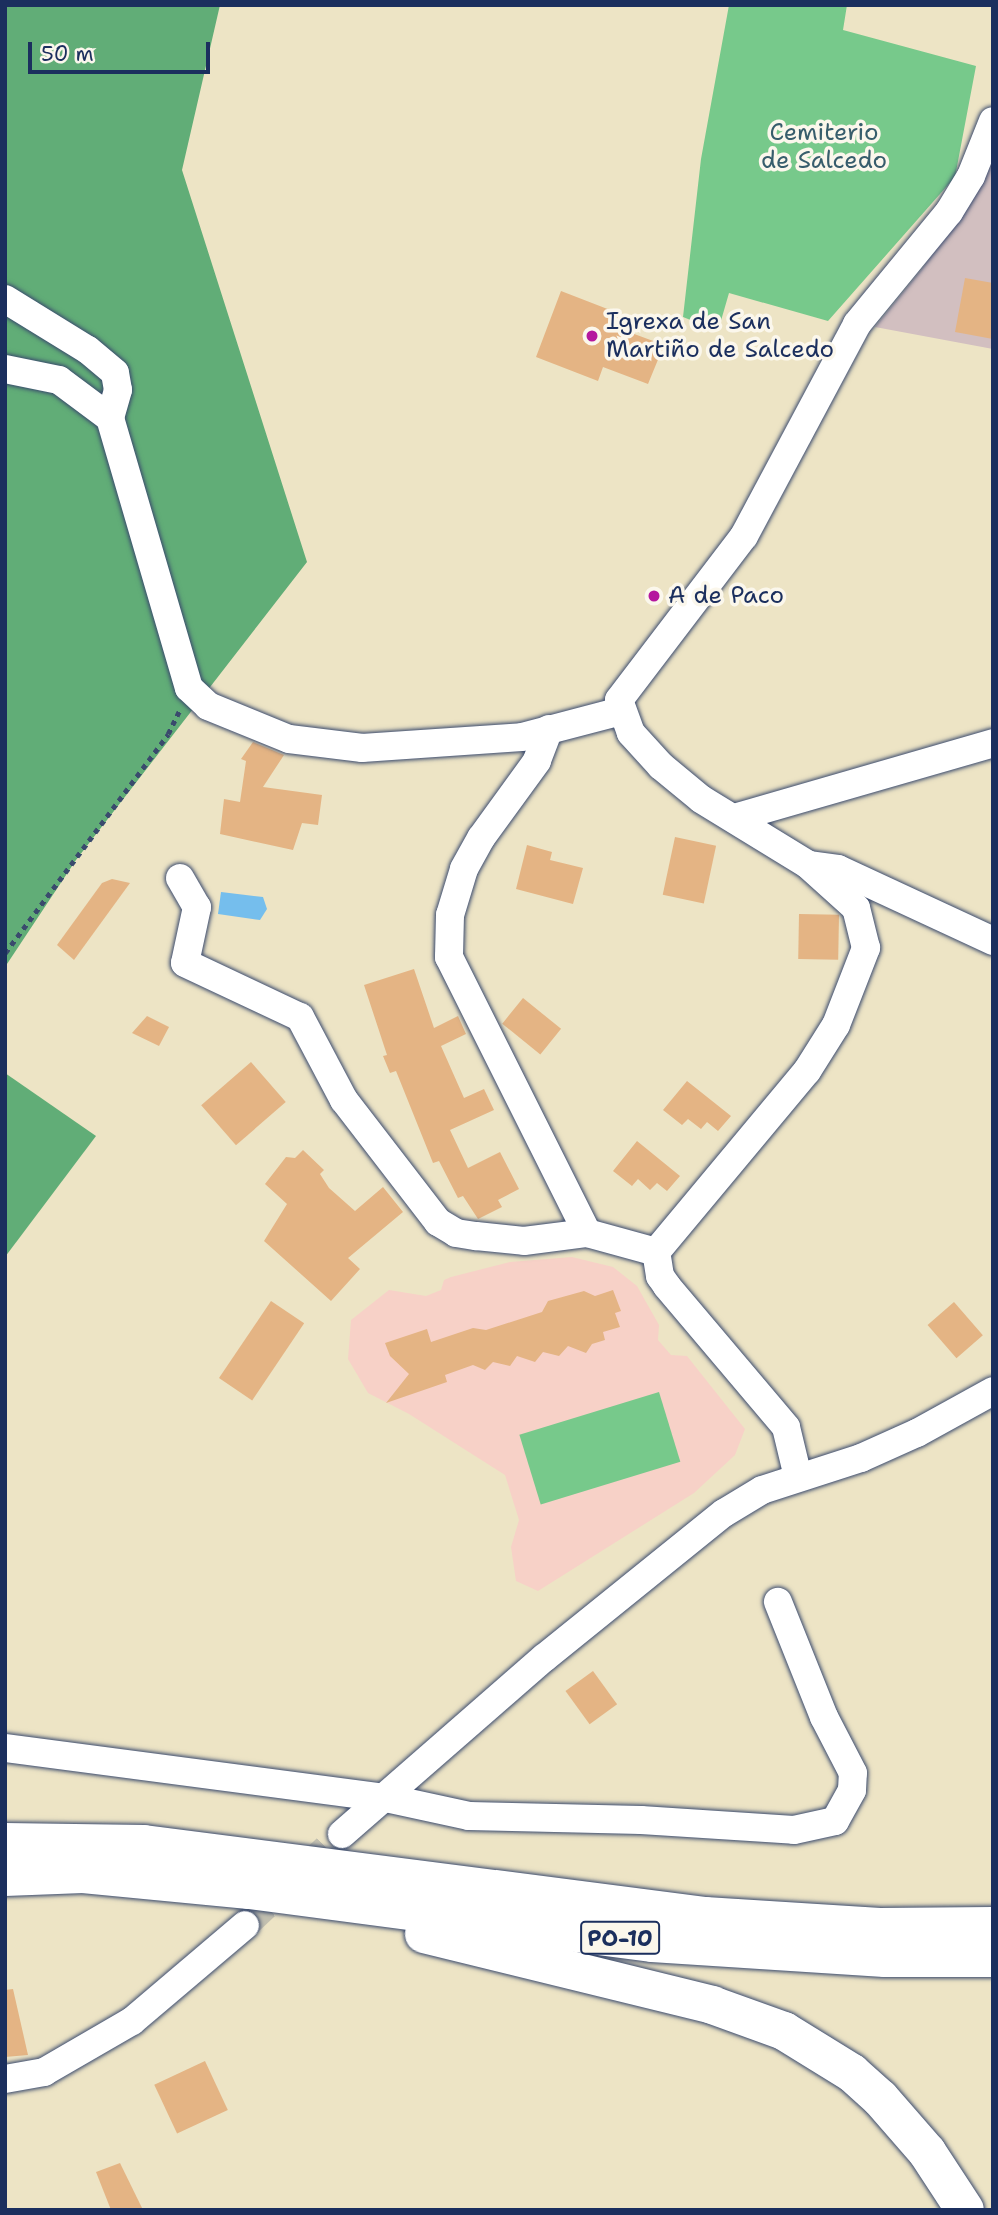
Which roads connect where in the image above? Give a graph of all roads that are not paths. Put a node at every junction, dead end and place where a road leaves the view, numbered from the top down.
1 (993, 121) edge
2 (5, 299) edge
3 (5, 369) edge
4 (110, 418) junction
5 (621, 711) junction
6 (549, 730) junction
7 (993, 743) edge
8 (734, 818) junction
9 (807, 864) junction
10 (180, 878) dead end
11 (993, 941) edge
12 (587, 1233) junction
13 (656, 1252) junction
14 (993, 1391) edge
15 (798, 1477) junction
16 (778, 1602) dead end
17 (5, 1748) edge
18 (386, 1798) junction
19 (342, 1834) tunnel mouth
20 (5, 1842) edge
21 (5, 1877) edge
22 (403, 1878) junction
23 (993, 1899) edge
24 (247, 1907) junction
25 (993, 1926) edge
26 (993, 1958) edge
27 (5, 2079) edge
28 (965, 2210) edge

1 - 5 street
2 - 4 street
3 - 4 street
4 - 6 street
5 - 6 street
5 - 8 street
6 - 12 street
7 - 8 street
8 - 9 street
9 - 11 street
9 - 13 street
10 - 12 street
12 - 13 street
13 - 15 street
14 - 15 street
15 - 18 street
16 - 18 street
17 - 18 street
18 - 19 street
20 - 22 highway, PO-10
21 - 24 highway, PO-10
22 - 23 highway
22 - 25 highway, PO-10
24 - 26 highway, PO-10
24 - 27 street
24 - 28 highway

